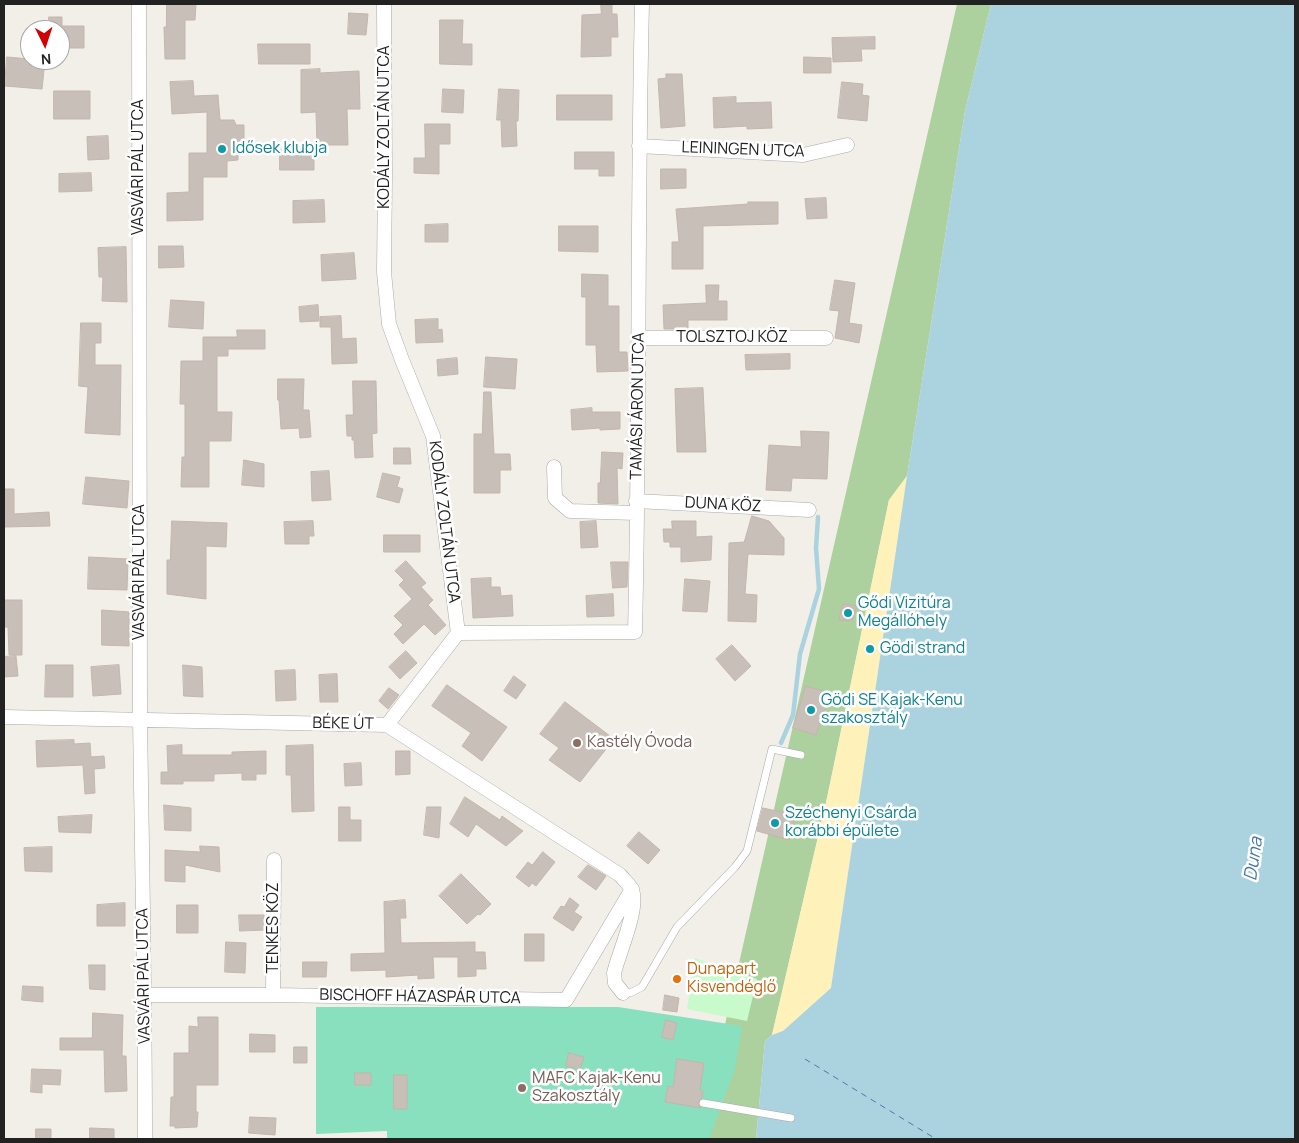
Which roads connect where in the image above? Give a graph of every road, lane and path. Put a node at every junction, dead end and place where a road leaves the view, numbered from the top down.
1 (139, 4) edge
2 (384, 4) edge
3 (642, 4) edge
4 (847, 145) dead end
5 (639, 146) junction
6 (639, 338) junction
7 (826, 338) dead end
8 (554, 467) dead end
9 (636, 507) junction
10 (809, 510) dead end
11 (458, 633) junction
12 (4, 717) edge
13 (140, 720) junction
14 (387, 725) junction
15 (801, 755) dead end
16 (274, 860) dead end
17 (632, 889) junction
18 (623, 992) joint
19 (145, 995) junction
20 (274, 995) junction
21 (703, 1103) dead end
22 (791, 1118) dead end
23 (145, 1139) edge

1 - 13 street, VASVÁRI PÁL UTCA
2 - 11 street, KODÁLY ZOLTÁN UTCA
3 - 5 street, TAMÁSI ÁRON UTCA
4 - 5 street, LEININGEN UTCA
5 - 6 street, TAMÁSI ÁRON UTCA
6 - 7 street, TOLSZTOJ KÖZ
6 - 9 street, TAMÁSI ÁRON UTCA
8 - 9 street, DUNA KÖZ
9 - 10 street, DUNA KÖZ
9 - 11 street, TAMÁSI ÁRON UTCA
11 - 14 street
12 - 13 street, BÉKE ÚT
13 - 14 street, BÉKE ÚT
13 - 19 street, VASVÁRI PÁL UTCA
14 - 17 street, BÉKE ÚT
15 - 18 lane
16 - 20 street, TENKES KÖZ
17 - 18 street
17 - 20 street, BISCHOFF HÁZASPÁR UTCA
19 - 20 street, BISCHOFF HÁZASPÁR UTCA
19 - 23 street, VASVÁRI PÁL UTCA
21 - 22 lane

